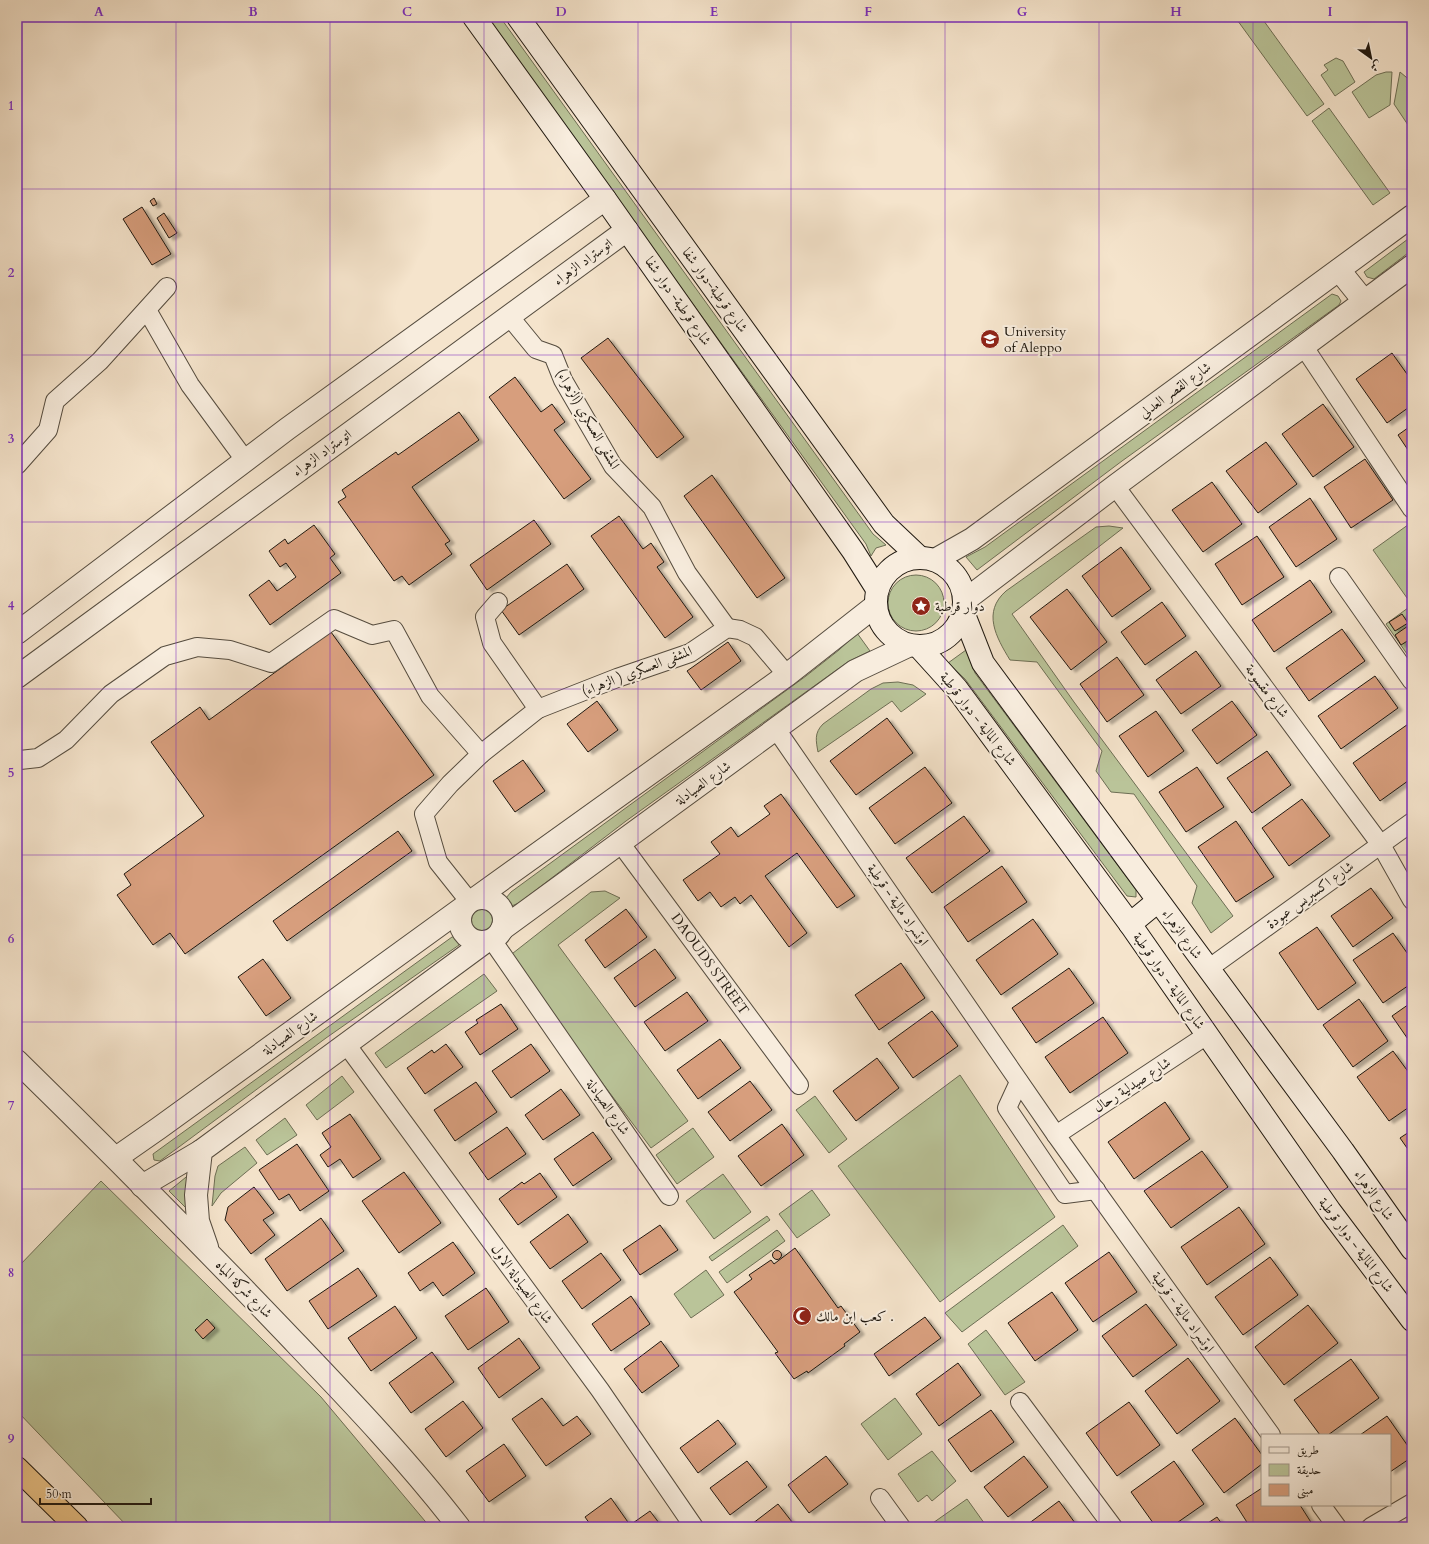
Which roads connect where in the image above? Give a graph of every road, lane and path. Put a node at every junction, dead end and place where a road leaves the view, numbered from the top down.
1 (474, 17) edge
2 (518, 17) edge
3 (606, 199) junction
4 (1412, 216) edge
5 (627, 230) junction
6 (1412, 266) edge
7 (1340, 270) junction
8 (167, 287) dead end
9 (1364, 301) junction
10 (147, 310) junction
11 (509, 316) junction
12 (1304, 347) junction
13 (245, 460) junction
14 (17, 465) edge
15 (1115, 486) junction
16 (1412, 509) edge
17 (928, 559) junction
18 (1339, 577) dead end
19 (876, 597) junction
20 (498, 602) dead end
21 (963, 607) junction
22 (727, 628) junction
23 (17, 633) edge
24 (913, 646) junction
25 (787, 675) junction
26 (17, 677) edge
27 (1412, 681) edge
28 (538, 709) junction
29 (776, 729) junction
30 (481, 754) junction
31 (17, 758) edge
32 (1412, 822) edge
33 (621, 844) junction
34 (1380, 845) junction
35 (1412, 900) edge
36 (1158, 901) junction
37 (470, 902) junction
38 (1130, 924) junction
39 (493, 937) junction
40 (1208, 969) junction
41 (1207, 1035) junction
42 (346, 1044) junction
43 (17, 1061) edge
44 (1019, 1082) junction
45 (799, 1085) dead end
46 (1056, 1135) junction
47 (201, 1151) junction
48 (116, 1158) junction
49 (142, 1186) junction
50 (1096, 1190) junction
51 (669, 1196) dead end
52 (1412, 1249) edge
53 (209, 1252) junction
54 (1412, 1320) edge
55 (1020, 1402) dead end
56 (1270, 1434) edge
57 (17, 1468) edge
58 (880, 1498) dead end
59 (1412, 1503) edge
60 (1322, 1506) edge
61 (77, 1527) edge
62 (459, 1527) edge
63 (694, 1527) edge
64 (901, 1527) edge
65 (1112, 1527) edge
66 (1337, 1527) edge
67 (1371, 1527) edge

1 - 3 street, شارع قرطبة- دوار شفا
2 - 17 street, شارع قرطبة-دوار شفا
3 - 5 street, شارع قرطبة- دوار شفا
3 - 13 street
4 - 7 street, شارع القصر العدلي
5 - 11 street, اتوستراد الزهراء
5 - 19 street, شارع قرطبة- دوار شفا
6 - 9 street
7 - 9 street
7 - 17 street, شارع القصر العدلي
8 - 10 street
9 - 12 street
10 - 13 street
10 - 14 street
11 - 22 street, المشفى العسكري (الزهراء)
11 - 26 street, اتوستراد الزهراء
12 - 15 street
12 - 16 street
13 - 23 street
15 - 21 street
15 - 34 street, شارع مقسومة
17 - 19 street
17 - 21 street
18 - 27 street
19 - 24 street
19 - 25 street, شارع الصيادلة
20 - 28 street
21 - 24 street
21 - 36 street, شارع الزهراء
22 - 25 street
22 - 28 street, المشفى العسكري ( الزهراء)
24 - 29 street, شارع الصيادلة
24 - 38 street, شارع المالية - دوار قرطبة
25 - 37 street, شارع الصيادلة
28 - 30 street, المشفى العسكري ( الزهراء)
29 - 33 street, شارع الصيادلة
29 - 44 street, اوتسراد مالية - قرطبة
30 - 31 street
30 - 37 street, المشفى العسكري ( الزهراء)
32 - 34 street, شارع اكسبريس عبودة
33 - 39 street, شارع الصيادلة
33 - 45 street, DAOUDS STREET
34 - 35 street, شارع مقسومة
34 - 40 street, شارع اكسبريس عبودة
36 - 38 street
36 - 40 street, شارع الزهراء
37 - 39 street
37 - 39 street
37 - 48 street, شارع الصيادلة
38 - 41 street, شارع المالية - دوار قرطبة
39 - 42 street, شارع الصيادلة
39 - 51 street, شارع الصيادلة
40 - 52 street, شارع الزهراء
41 - 46 street, شارع صيدلية رحال
41 - 54 street, شارع المالية - دوار قرطبة
42 - 47 street, شارع الصيادلة
42 - 63 street, شارع الصيادلة الاول
43 - 48 street, شارع شركة المياه
44 - 46 street, اوتسراد مالية - قرطبة
44 - 50 street
46 - 50 street, اوتسراد مالية - قرطبة
47 - 49 street, شارع الصيادلة
47 - 53 street
48 - 49 street, شارع شركة المياه
49 - 53 street, شارع شركة المياه
50 - 56 street, اوتسراد مالية - قرطبة
53 - 62 street, شارع شركة المياه
55 - 65 street
57 - 61 highway
58 - 64 street
59 - 67 street
60 - 66 street

